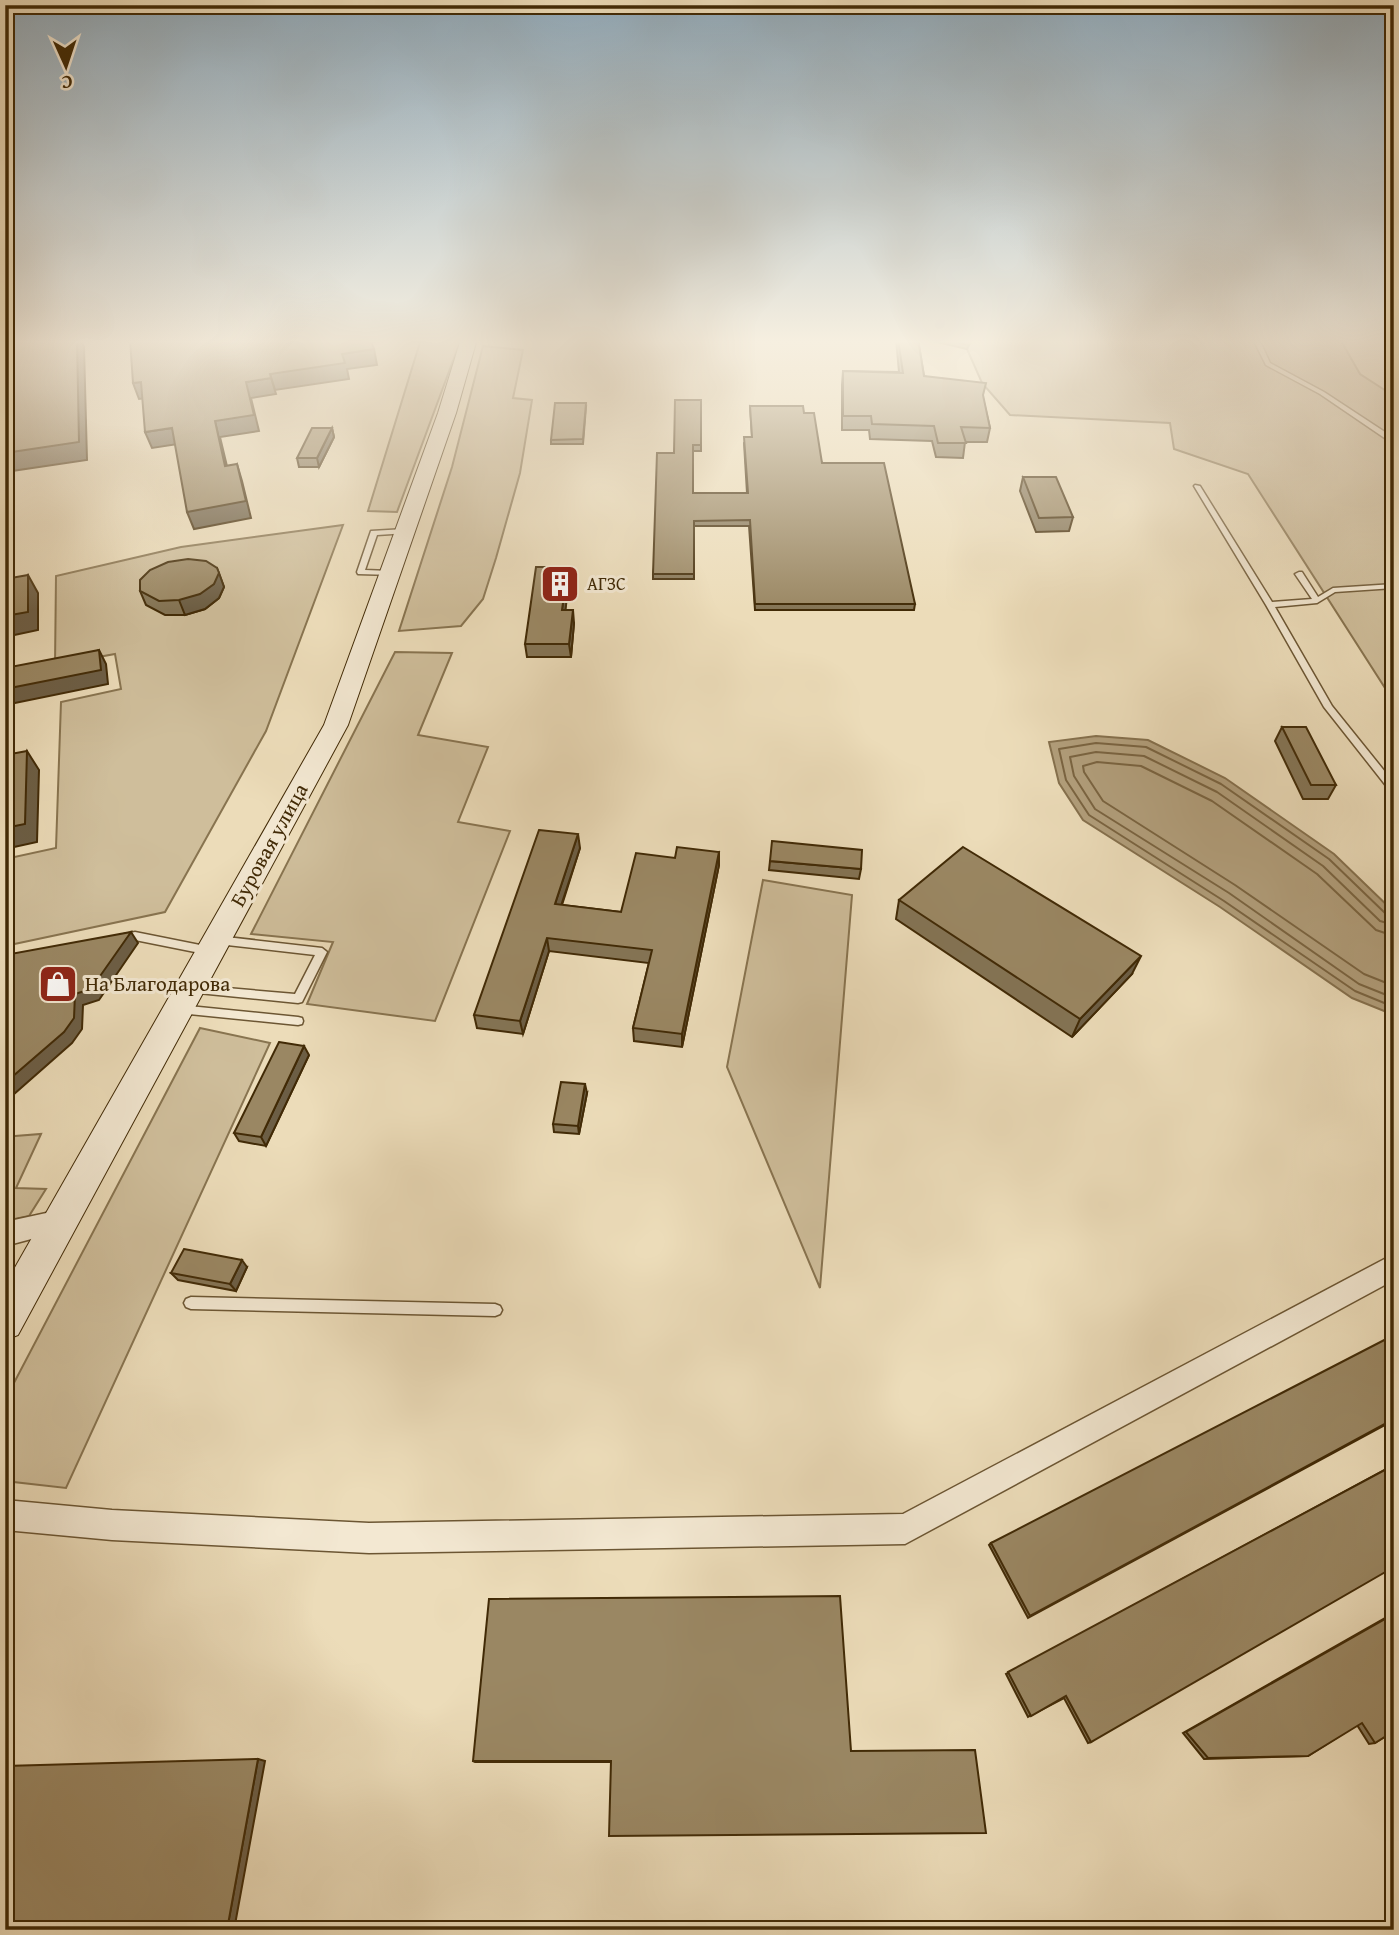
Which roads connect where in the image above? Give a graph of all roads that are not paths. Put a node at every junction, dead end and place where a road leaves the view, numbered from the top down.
1 (441, 429) edge
2 (1377, 429) edge
3 (1394, 448) edge
4 (1197, 486) dead end
5 (405, 531) junction
6 (390, 573) junction
7 (1299, 574) dead end
8 (1394, 586) edge
9 (1317, 601) junction
10 (1270, 605) junction
11 (1394, 790) edge
12 (109, 941) edge
13 (213, 946) junction
14 (184, 999) junction
15 (299, 1021) dead end
16 (60, 1221) junction
17 (5, 1234) edge
18 (1394, 1266) edge
19 (191, 1303) dead end
20 (495, 1310) dead end
21 (5, 1322) edge
22 (5, 1515) edge

1 - 5 main road, Буровая улица
2 - 3 lane
4 - 10 lane
5 - 6 main road, Буровая улица
5 - 6 lane
6 - 13 main road, Буровая улица
7 - 9 lane
8 - 9 lane
9 - 10 lane
10 - 11 lane
12 - 13 lane
13 - 14 main road, Буровая улица
13 - 14 lane
14 - 15 lane
14 - 16 main road, Буровая улица
16 - 17 street
16 - 21 main road, Буровая улица
18 - 22 street
19 - 20 lane

